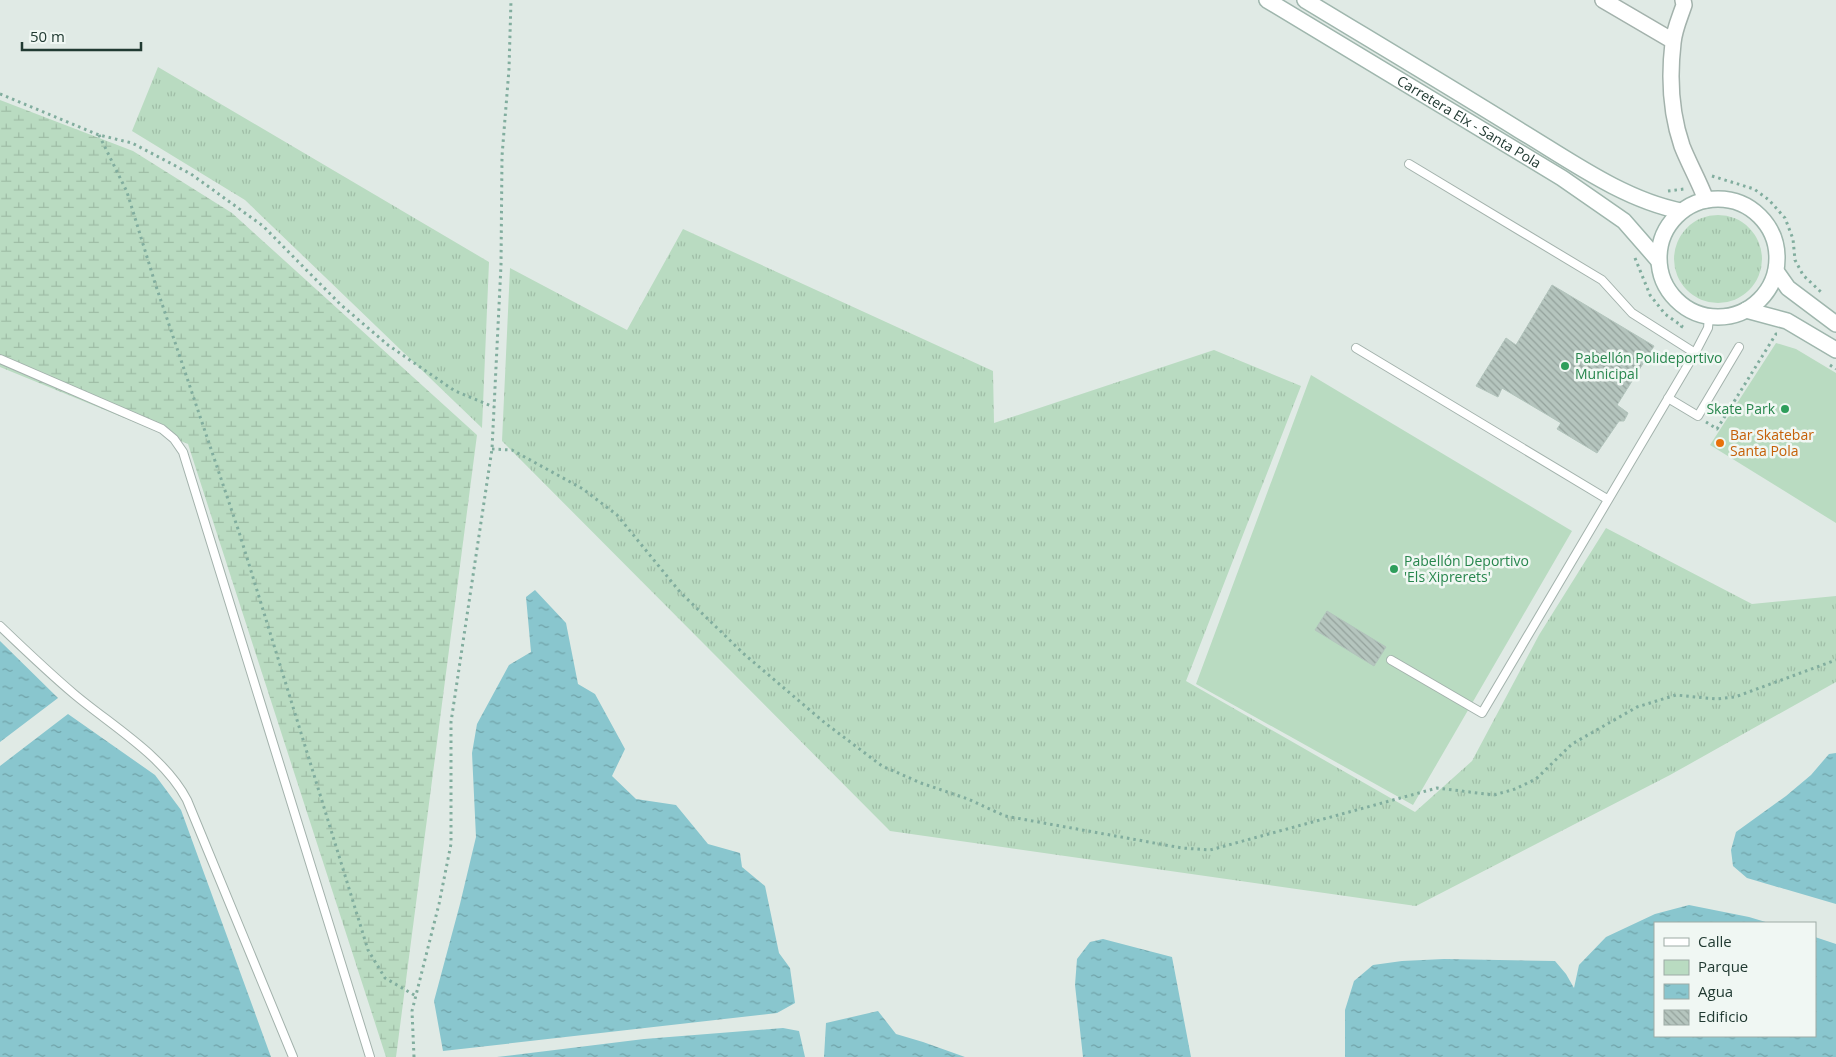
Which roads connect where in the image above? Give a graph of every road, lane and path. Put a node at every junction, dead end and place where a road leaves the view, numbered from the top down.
1 (511, 0) edge
2 (1267, 0) edge
3 (1305, 0) edge
4 (1603, 0) edge
5 (1683, 0) edge
6 (1673, 41) junction
7 (0, 94) edge
8 (99, 135) junction
9 (1409, 164) dead end
10 (1698, 179) junction
11 (1665, 192) dead end
12 (1706, 200) junction
13 (1682, 211) junction
14 (1632, 253) dead end
15 (1658, 260) junction
16 (1776, 271) junction
17 (1826, 296) dead end
18 (1746, 310) junction
19 (1709, 317) junction
20 (1836, 324) edge
21 (1782, 336) dead end
22 (1674, 339) junction
23 (1739, 347) dead end
24 (1356, 348) dead end
25 (1836, 350) edge
26 (1695, 353) junction
27 (0, 359) edge
28 (1828, 364) dead end
29 (1836, 369) edge
30 (1668, 398) junction
31 (494, 407) junction
32 (1698, 416) junction
33 (492, 449) junction
34 (1607, 499) junction
35 (0, 626) edge
36 (1391, 660) dead end
37 (1836, 660) edge
38 (416, 996) junction
39 (293, 1057) edge
40 (370, 1057) edge
41 (414, 1057) edge

1 - 31 path
2 - 15 main road, Carretera Elx - Santa Pola
3 - 13 main road, Carretera Elx - Santa Pola
4 - 6 main road
5 - 6 main road
6 - 10 main road
7 - 8 path
8 - 31 path
8 - 38 path
9 - 22 lane
10 - 11 path
10 - 12 main road
10 - 17 path
12 - 13 main road
12 - 16 main road
13 - 15 main road
14 - 22 path
15 - 19 main road
16 - 18 main road
16 - 20 main road
18 - 19 main road
18 - 25 main road
19 - 26 lane
21 - 32 path
22 - 26 lane
23 - 32 lane
24 - 34 lane
26 - 30 lane
27 - 40 lane
28 - 29 path
30 - 32 lane
30 - 34 lane
31 - 33 path
33 - 37 path
33 - 38 path
34 - 36 lane
35 - 39 lane
38 - 41 path

